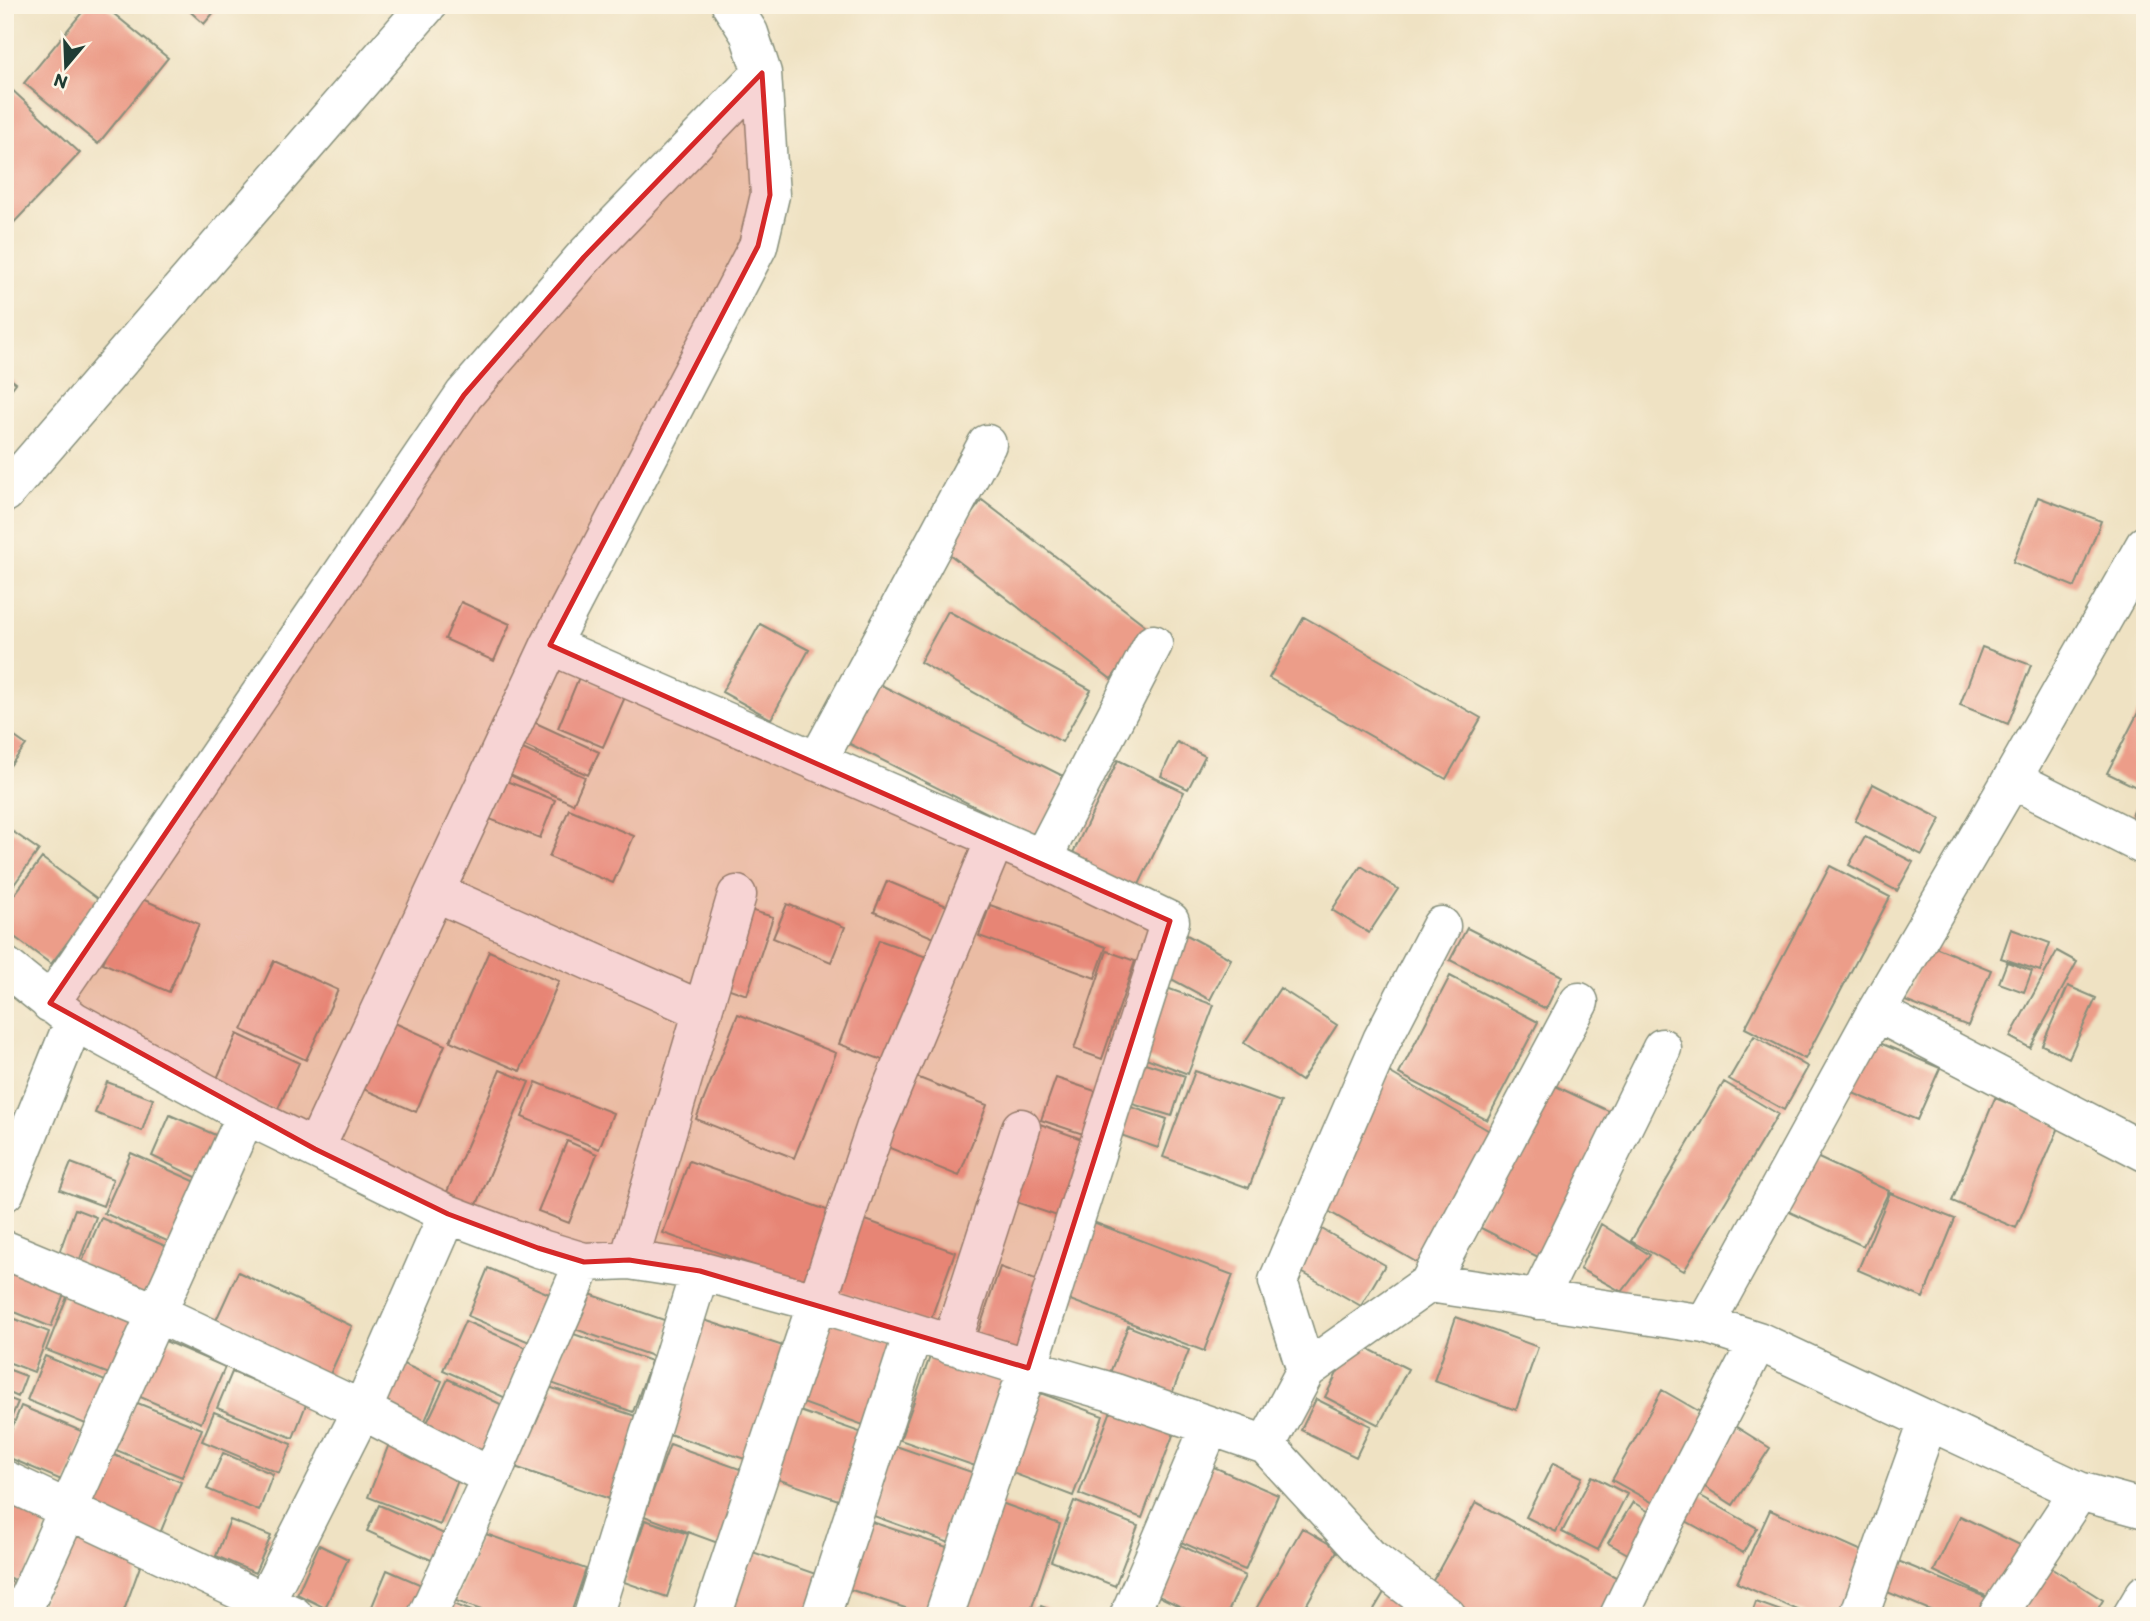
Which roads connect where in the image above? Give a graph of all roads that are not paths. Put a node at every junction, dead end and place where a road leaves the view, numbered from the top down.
1 (427, 5) edge
2 (732, 5) edge
3 (762, 73) junction
4 (986, 444) dead end
5 (5, 493) edge
6 (2145, 545) edge
7 (1153, 643) dead end
8 (550, 645) junction
9 (817, 762) junction
10 (2012, 779) junction
11 (995, 840) junction
12 (2145, 846) edge
13 (1042, 859) junction
14 (435, 892) junction
15 (737, 895) dead end
16 (1441, 926) dead end
17 (5, 966) edge
18 (1579, 1002) dead end
19 (703, 1011) junction
20 (62, 1012) junction
21 (1876, 1012) junction
22 (1662, 1048) dead end
23 (246, 1115) junction
24 (1021, 1128) dead end
25 (315, 1149) junction
26 (2145, 1152) edge
27 (5, 1192) edge
28 (448, 1214) junction
29 (5, 1250) edge
30 (629, 1260) junction
31 (584, 1262) junction
32 (700, 1271) junction
33 (1429, 1283) junction
34 (1538, 1300) junction
35 (818, 1303) junction
36 (157, 1314) junction
37 (1705, 1324) junction
38 (914, 1333) junction
39 (1758, 1341) junction
40 (951, 1345) junction
41 (1028, 1368) junction
42 (1306, 1370) junction
43 (362, 1410) junction
44 (1928, 1422) junction
45 (1210, 1426) junction
46 (1266, 1445) junction
47 (491, 1477) junction
48 (5, 1480) edge
49 (2079, 1491) junction
50 (69, 1509) junction
51 (2145, 1509) edge
52 (2145, 1594) edge
53 (272, 1611) edge
54 (20, 1616) edge
55 (427, 1616) edge
56 (593, 1616) edge
57 (712, 1616) edge
58 (821, 1616) edge
59 (944, 1616) edge
60 (1129, 1616) edge
61 (1447, 1616) edge
62 (1619, 1616) edge
63 (1859, 1616) edge
64 (1997, 1616) edge
65 (2132, 1616) edge

1 - 5 street
2 - 3 street
3 - 8 street
3 - 20 street
4 - 9 street
6 - 10 street
7 - 13 street
8 - 9 street
8 - 14 street
9 - 11 street
10 - 12 street
10 - 21 street
11 - 13 street
11 - 35 street
13 - 41 street
14 - 19 street
14 - 25 street
15 - 19 street
16 - 42 street
17 - 20 street
18 - 33 street
19 - 30 street
20 - 23 street
20 - 27 street
21 - 26 street
21 - 37 street
22 - 34 street
23 - 25 street
23 - 36 street
24 - 40 street
25 - 28 street
28 - 31 street
28 - 43 street
29 - 36 street
30 - 31 street
30 - 32 street
31 - 47 street
32 - 35 street
32 - 56 street
33 - 34 street
33 - 42 street
34 - 37 street
35 - 38 street
35 - 57 street
36 - 43 street
36 - 50 street
37 - 39 street
38 - 40 street
38 - 58 street
39 - 44 street
39 - 62 street
40 - 41 street
41 - 45 street
41 - 59 street
42 - 46 street
43 - 47 street
43 - 53 street
44 - 49 street
44 - 63 street
45 - 46 street
45 - 60 street
46 - 61 street
47 - 55 street
48 - 50 street
49 - 51 street
49 - 64 street
50 - 53 street
50 - 54 street
52 - 65 street

